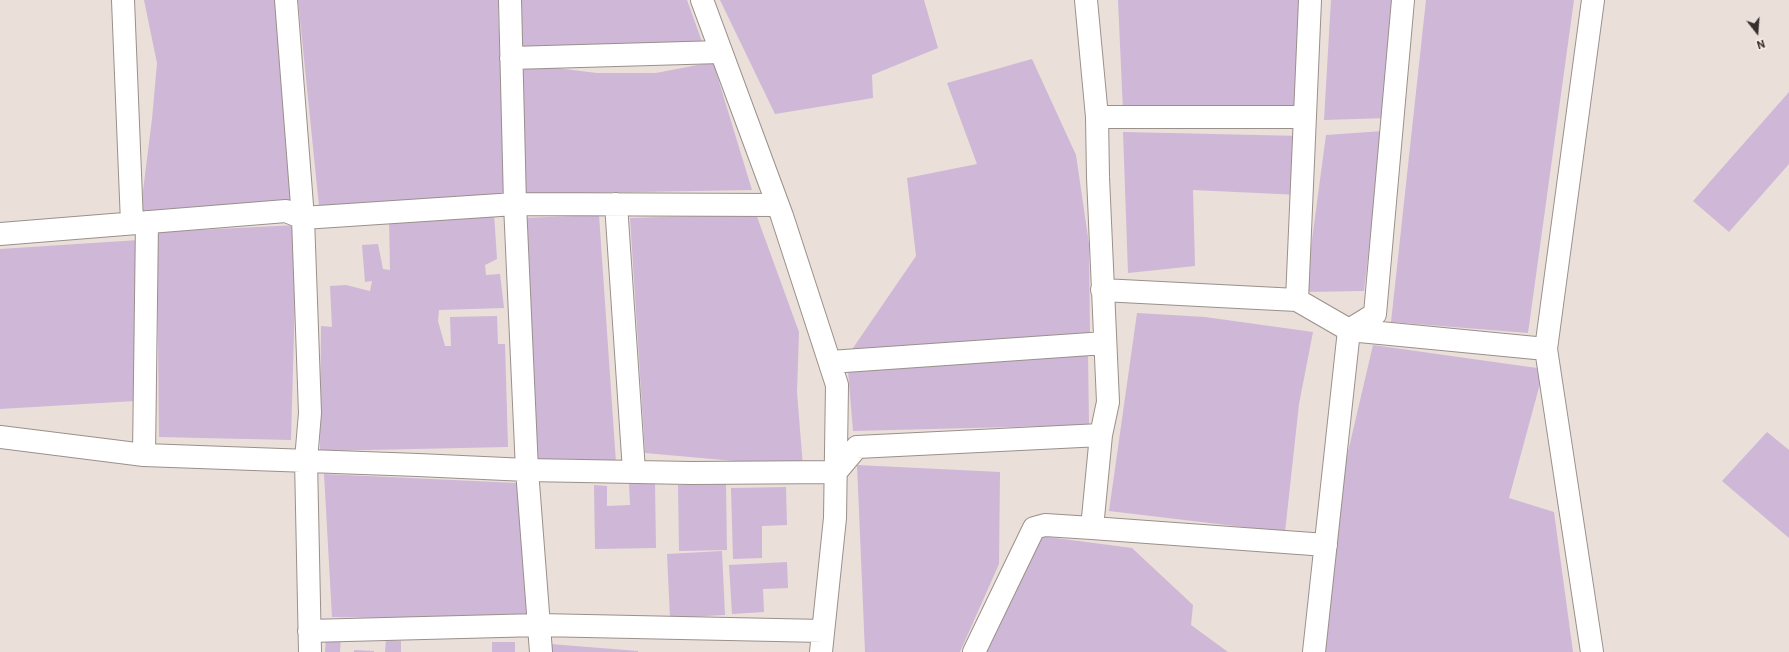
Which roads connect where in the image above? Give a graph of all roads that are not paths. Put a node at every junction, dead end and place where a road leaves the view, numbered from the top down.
1 (122, 0) edge
2 (286, 0) edge
3 (510, 0) edge
4 (702, 0) edge
5 (1086, 0) edge
6 (1310, 0) edge
7 (1403, 0) edge
8 (1593, 0) edge
9 (721, 52) junction
10 (511, 58) junction
11 (1097, 117) junction
12 (1305, 117) junction
13 (515, 204) junction
14 (616, 204) junction
15 (777, 205) junction
16 (303, 218) junction
17 (140, 223) junction
18 (0, 234) edge
19 (1102, 290) junction
20 (1297, 300) junction
21 (1349, 330) junction
22 (1105, 343) junction
23 (1546, 349) junction
24 (830, 362) junction
25 (1102, 435) junction
26 (0, 437) edge
27 (144, 455) junction
28 (306, 460) junction
29 (527, 470) junction
30 (634, 471) junction
31 (836, 472) junction
32 (1092, 528) junction
33 (1326, 545) junction
34 (539, 626) junction
35 (310, 641) edge
36 (822, 642) edge
37 (541, 652) edge
38 (974, 652) edge
39 (1314, 652) edge
40 (1592, 652) edge

1 - 17 street
2 - 16 street
3 - 10 street
4 - 9 street
5 - 11 street
6 - 12 street
7 - 21 street
8 - 23 street
9 - 10 street
9 - 15 street
10 - 13 street
11 - 12 street
11 - 19 street
12 - 20 street
13 - 14 street
13 - 16 street
13 - 29 street
14 - 15 street
14 - 30 street
15 - 24 street
16 - 17 street
16 - 28 street
17 - 18 street
17 - 27 street
19 - 20 street
19 - 22 street
20 - 21 street
21 - 23 street
21 - 33 street
22 - 24 street
22 - 25 street
23 - 40 street
24 - 31 street
25 - 31 street
25 - 32 street
26 - 27 street
27 - 28 street
28 - 29 street
28 - 35 street
29 - 30 street
29 - 34 street
30 - 31 street
31 - 36 street
32 - 33 street
32 - 38 street
33 - 39 street
34 - 35 street
34 - 36 street
34 - 37 street

